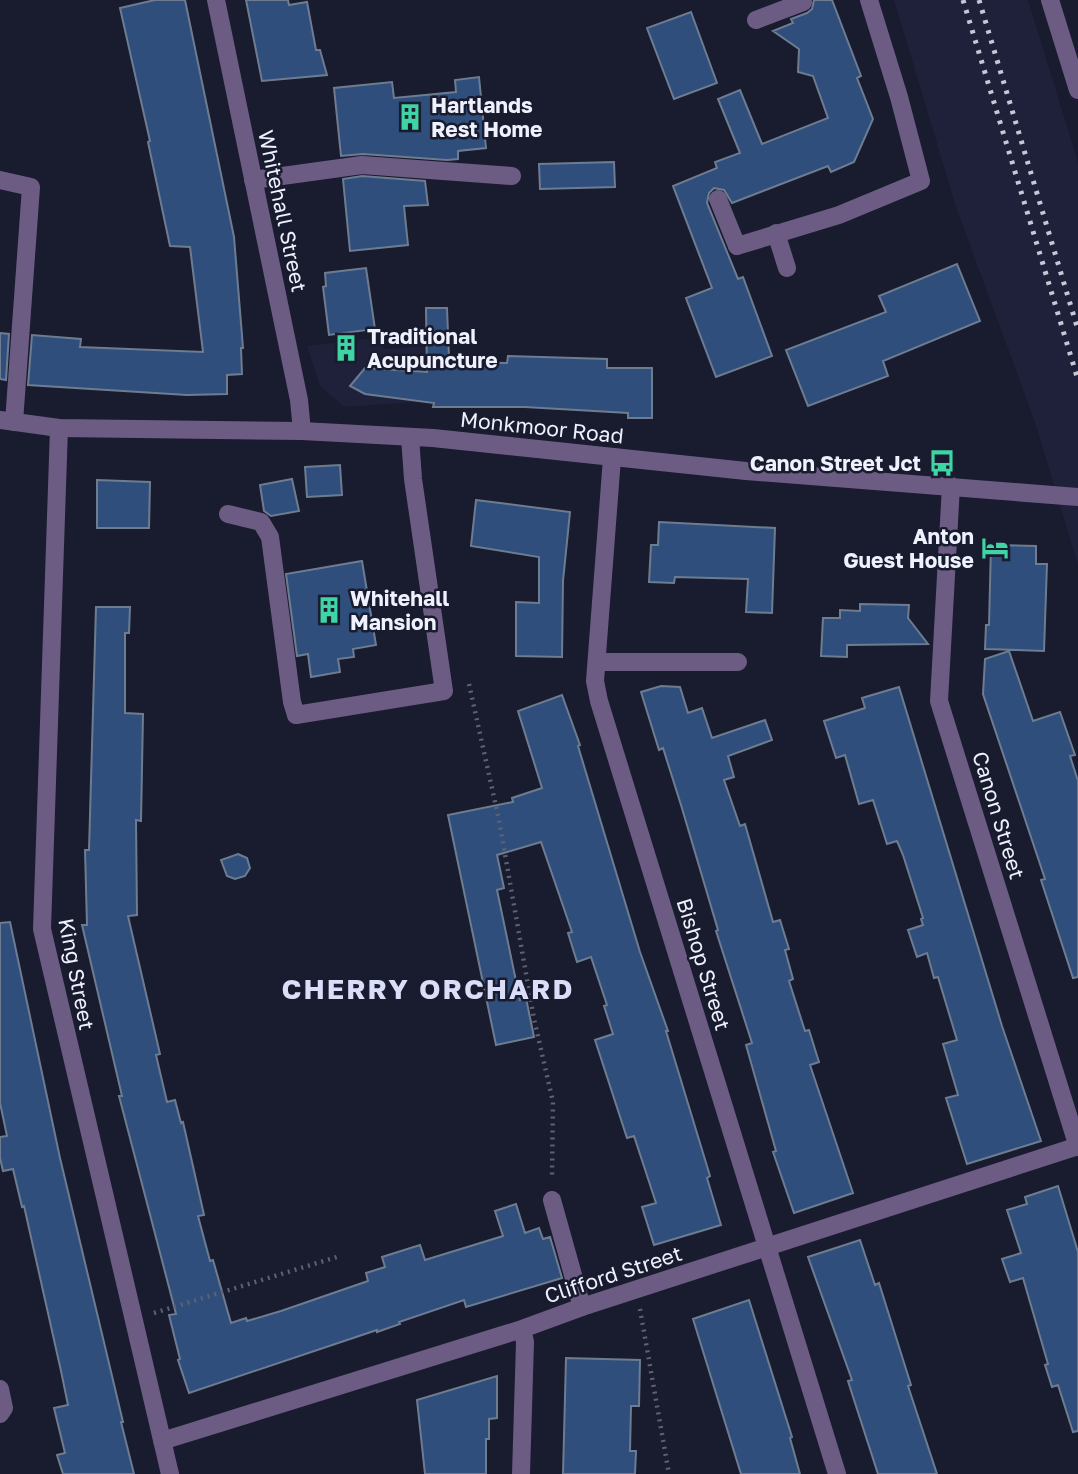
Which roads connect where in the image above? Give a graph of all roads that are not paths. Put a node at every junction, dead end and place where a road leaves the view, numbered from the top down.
1 (216, 0) edge
2 (869, 0) edge
3 (1050, 0) edge
4 (803, 2) dead end
5 (756, 20) dead end
6 (1072, 52) edge
7 (1078, 90) edge
8 (512, 176) dead end
9 (0, 180) edge
10 (253, 180) junction
11 (718, 199) dead end
12 (776, 233) junction
13 (787, 268) dead end
14 (7, 421) edge
15 (59, 428) junction
16 (302, 431) junction
17 (410, 437) junction
18 (612, 458) junction
19 (951, 486) junction
20 (1076, 497) edge
21 (228, 514) dead end
22 (597, 662) junction
23 (738, 662) dead end
24 (1078, 1147) edge
25 (552, 1200) road end
26 (768, 1246) junction
27 (582, 1307) junction
28 (522, 1329) junction
29 (0, 1389) edge
30 (0, 1414) edge
31 (162, 1441) junction
32 (170, 1474) edge
33 (521, 1474) edge
34 (837, 1474) edge

1 - 10 street, Whitehall Street
2 - 12 street
3 - 6 street
4 - 5 street
6 - 7 street
8 - 10 street
9 - 14 street
10 - 16 street, Whitehall Street
11 - 12 street
12 - 13 street
14 - 15 street, Monkmoor Road
15 - 16 street, Monkmoor Road
15 - 31 street, King Street
16 - 17 street, Monkmoor Road
17 - 18 street, Monkmoor Road
17 - 21 street
18 - 19 street, Monkmoor Road
18 - 22 street, Bishop Street
19 - 20 street, Monkmoor Road
19 - 24 street, Canon Street
22 - 23 street
22 - 26 street, Bishop Street
24 - 26 street, Clifford Street
25 - 27 street
26 - 27 street, Clifford Street
26 - 34 street, Bishop Street
27 - 28 street, Clifford Street
28 - 31 street, Clifford Street
28 - 33 street
29 - 30 street
31 - 32 street, King Street

